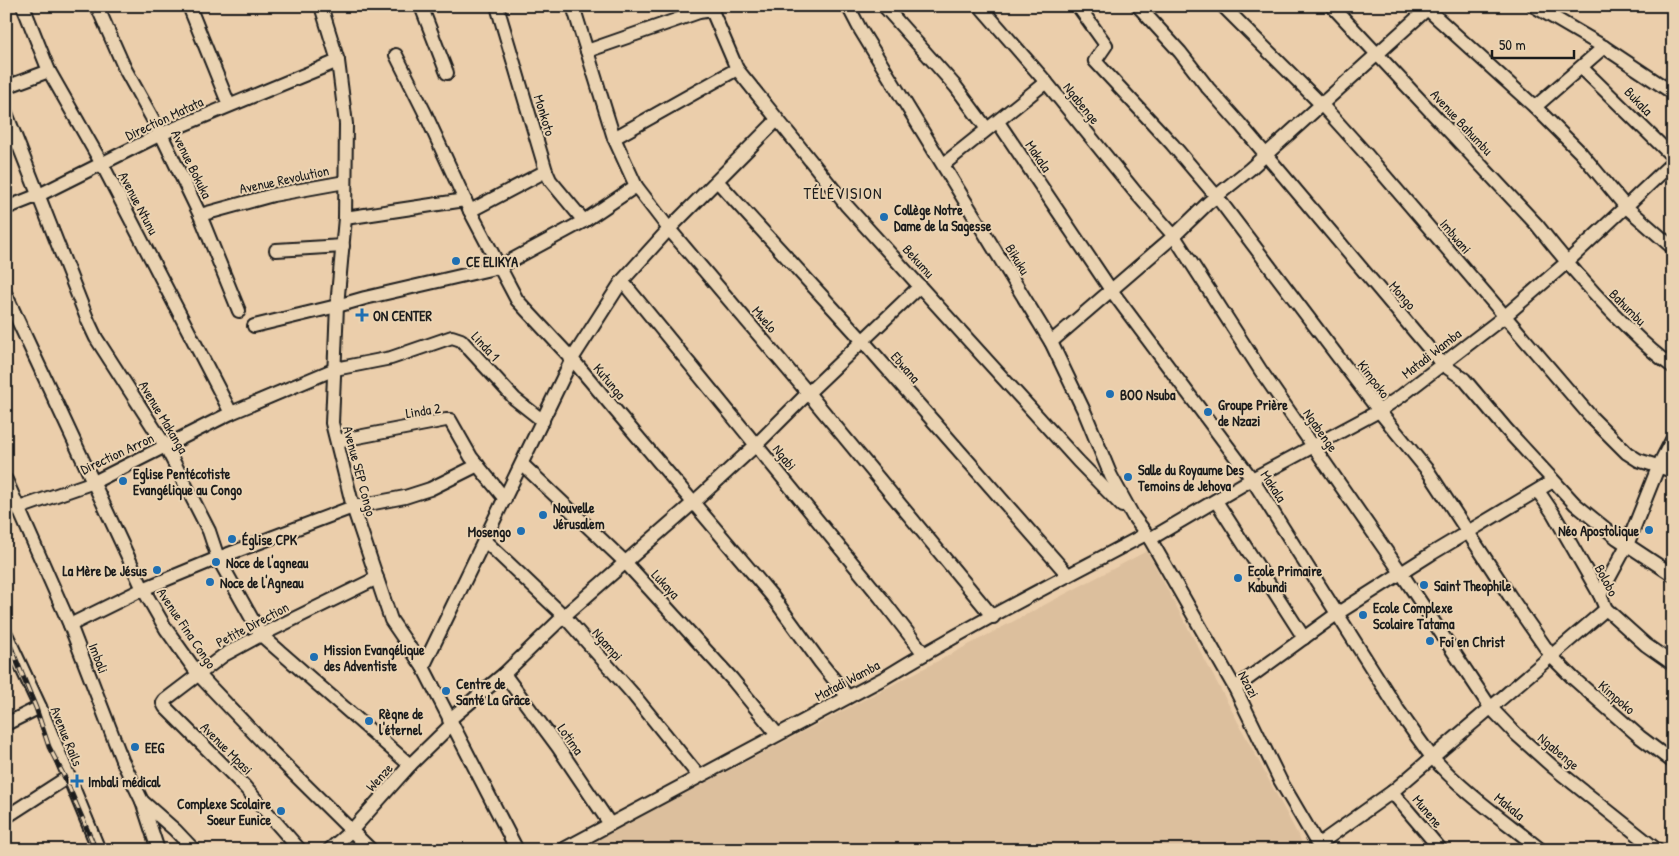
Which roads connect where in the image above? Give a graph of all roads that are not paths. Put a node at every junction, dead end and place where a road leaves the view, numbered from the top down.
1 (23, 6) edge
2 (97, 6) edge
3 (189, 6) edge
4 (321, 6) edge
5 (421, 6) edge
6 (573, 6) edge
7 (848, 6) edge
8 (884, 6) edge
9 (980, 6) edge
10 (1078, 6) edge
11 (1138, 6) edge
12 (1223, 6) edge
13 (1332, 6) edge
14 (1534, 6) edge
15 (499, 7) edge
16 (711, 8) edge
17 (1426, 8) edge
18 (1604, 47) junction
19 (587, 51) junction
20 (1378, 54) junction
21 (396, 55) dead end
22 (338, 61) junction
23 (1582, 68) junction
24 (738, 69) junction
25 (49, 72) junction
26 (447, 73) dead end
27 (1046, 82) junction
28 (6, 88) edge
29 (1673, 92) edge
30 (1321, 104) junction
31 (229, 105) junction
32 (1535, 107) junction
33 (6, 113) edge
34 (777, 120) junction
35 (993, 126) junction
36 (161, 134) junction
37 (614, 138) junction
38 (1265, 154) junction
39 (1673, 157) edge
40 (1673, 162) edge
41 (102, 164) junction
42 (944, 164) junction
43 (546, 171) junction
44 (345, 182) junction
45 (718, 182) junction
46 (636, 186) junction
47 (39, 195) junction
48 (1217, 197) junction
49 (468, 205) junction
50 (1625, 206) junction
51 (6, 208) edge
52 (200, 215) junction
53 (345, 218) junction
54 (584, 221) junction
55 (669, 229) junction
56 (1174, 236) junction
57 (343, 246) junction
58 (1673, 248) edge
59 (276, 250) dead end
60 (1566, 263) junction
61 (499, 267) junction
62 (622, 281) junction
63 (920, 286) junction
64 (1111, 290) junction
65 (6, 295) edge
66 (337, 306) junction
67 (239, 311) dead end
68 (1504, 316) junction
69 (254, 326) dead end
70 (863, 341) junction
71 (1051, 342) junction
72 (572, 359) junction
73 (1442, 364) junction
74 (1673, 368) edge
75 (335, 369) junction
76 (808, 393) junction
77 (1379, 411) junction
78 (231, 412) junction
79 (543, 421) junction
80 (1673, 438) edge
81 (337, 441) junction
82 (756, 445) junction
83 (1314, 446) junction
84 (166, 447) junction
85 (522, 464) junction
86 (1659, 465) junction
87 (478, 466) junction
88 (1673, 471) edge
89 (1252, 479) junction
90 (6, 480) edge
91 (1553, 481) junction
92 (94, 482) junction
93 (1538, 491) junction
94 (505, 499) junction
95 (1216, 501) junction
96 (693, 503) junction
97 (354, 507) junction
98 (19, 508) junction
99 (1133, 516) junction
100 (1468, 533) junction
101 (1148, 537) junction
102 (485, 541) junction
103 (1627, 545) junction
104 (218, 558) junction
105 (625, 562) junction
106 (1402, 574) junction
107 (1068, 575) junction
108 (1673, 575) edge
109 (377, 578) junction
110 (143, 589) junction
111 (1600, 595) junction
112 (1606, 609) junction
113 (1338, 614) junction
114 (564, 616) junction
115 (993, 617) junction
116 (70, 625) junction
117 (6, 635) edge
118 (261, 635) junction
119 (1304, 638) junction
120 (924, 654) junction
121 (1552, 657) junction
122 (1673, 664) edge
123 (423, 667) junction
124 (198, 674) junction
125 (504, 674) junction
126 (1235, 688) junction
127 (848, 697) junction
128 (40, 707) junction
129 (1490, 707) junction
130 (451, 722) junction
131 (6, 724) edge
132 (777, 734) junction
133 (1433, 757) junction
134 (1673, 762) edge
135 (410, 765) junction
136 (698, 776) junction
137 (68, 777) junction
138 (1392, 792) junction
139 (142, 801) junction
140 (6, 817) edge
141 (610, 824) junction
142 (352, 830) junction
143 (1320, 847) edge
144 (99, 850) edge
145 (158, 850) edge
146 (194, 850) edge
147 (300, 850) edge
148 (329, 850) edge
149 (371, 850) edge
150 (517, 850) edge
151 (562, 850) edge
152 (1441, 850) edge
153 (1541, 850) edge
154 (1657, 850) edge

1 - 25 street, Avenue Ntunu
2 - 36 street, Avenue Bokuka
3 - 31 street
4 - 22 street, Avenue SEP Congo
5 - 26 street
6 - 19 street, Mwelo
7 - 42 street, Bikuku
8 - 35 street, Makala
9 - 27 street, Ngabenge
10 - 48 street, Kimpoko
11 - 38 street, Mongo
12 - 30 street, Imbwani
13 - 20 street, Avenue Bahumbu
14 - 18 street
15 - 43 street, Monkoto
16 - 19 street
16 - 24 street, Bekumu
17 - 20 street
17 - 32 street
18 - 23 street
18 - 29 street
19 - 37 street, Mwelo
20 - 30 street
20 - 60 street, Avenue Bahumbu
21 - 49 street, Kutunga
22 - 31 street, Direction Matata
22 - 44 street, Avenue SEP Congo
23 - 32 street
23 - 39 street, Bukala
24 - 34 street, Bekumu
24 - 37 street
25 - 28 street
25 - 41 street, Avenue Ntunu
27 - 35 street
27 - 56 street, Ngabenge
30 - 38 street
30 - 68 street, Imbwani
31 - 36 street, Direction Matata
32 - 50 street
33 - 47 street, Avenue Makanga
34 - 45 street
34 - 63 street, Bekumu
35 - 42 street
35 - 64 street, Makala
36 - 41 street, Direction Matata
36 - 52 street, Avenue Bokuka
37 - 46 street, Mwelo
38 - 48 street
38 - 73 street, Mongo
40 - 50 street, Matadi Wamba
41 - 47 street, Direction Matata
41 - 78 street, Avenue Ntunu
42 - 71 street, Bikuku
43 - 49 street
43 - 54 street, Monkoto
44 - 52 street, Avenue Revolution
44 - 53 street, Avenue SEP Congo
45 - 55 street
45 - 70 street, Ebwana
46 - 54 street
46 - 55 street, Mwelo
47 - 51 street, Direction Matata
47 - 84 street, Avenue Makanga
48 - 56 street
48 - 77 street, Kimpoko
49 - 53 street
49 - 61 street, Kutunga
50 - 58 street
50 - 60 street, Matadi Wamba
52 - 67 street, Avenue Bokuka
53 - 57 street, Avenue SEP Congo
54 - 61 street
55 - 62 street
55 - 76 street, Mwelo
56 - 64 street
56 - 83 street, Ngabenge
57 - 59 street
57 - 66 street, Avenue SEP Congo
60 - 68 street, Matadi Wamba
60 - 74 street, Bahumbu
61 - 66 street
61 - 72 street, Kutunga
62 - 72 street
62 - 82 street, Ngabi
63 - 70 street, Wenze
63 - 99 street, Bekumu
64 - 71 street
64 - 89 street, Makala
65 - 92 street, Avenue Fina Congo
66 - 69 street
66 - 75 street, Avenue SEP Congo
68 - 73 street, Matadi Wamba
68 - 86 street, Imbwani
70 - 76 street, Wenze
70 - 107 street, Ebwana
71 - 99 street, Bikuku
72 - 79 street
72 - 96 street, Kutunga
73 - 77 street, Matadi Wamba
73 - 91 street, Mongo
75 - 78 street, Direction Arron
75 - 79 street, Linda 1
75 - 81 street, Avenue SEP Congo
76 - 82 street, Wenze
76 - 115 street, Mwelo
77 - 83 street, Matadi Wamba
77 - 100 street, Kimpoko
78 - 84 street, Direction Arron
79 - 85 street
80 - 86 street
81 - 87 street, Linda 2
81 - 97 street, Avenue SEP Congo
82 - 96 street, Wenze
82 - 120 street, Ngabi
83 - 89 street, Matadi Wamba
83 - 106 street, Ngabenge
84 - 92 street, Direction Arron
84 - 104 street, Avenue Makanga
85 - 94 street
85 - 105 street, Lukaya
86 - 88 street, Imbwani
86 - 103 street
87 - 94 street, Linda 2
87 - 97 street
89 - 95 street, Matadi Wamba
89 - 113 street, Makala
90 - 98 street, Imbali
91 - 93 street
91 - 103 street, Mongo
92 - 98 street, Direction Arron
92 - 110 street, Avenue Fina Congo
93 - 100 street
93 - 111 street, Bolobo
94 - 102 street
95 - 101 street, Matadi Wamba
95 - 119 street
96 - 105 street, Wenze
96 - 127 street, Kutunga
97 - 104 street
97 - 109 street, Avenue SEP Congo
98 - 116 street, Imbali
99 - 101 street, Bikuku
100 - 106 street
100 - 121 street, Kimpoko
101 - 107 street, Matadi Wamba
101 - 126 street, Nzazi
102 - 114 street, Ngampi
102 - 123 street
103 - 108 street, Mongo
103 - 111 street
104 - 110 street
104 - 118 street, Avenue Makanga
105 - 114 street, Wenze
105 - 132 street, Lukaya
106 - 113 street
106 - 129 street, Ngabenge
107 - 115 street, Matadi Wamba
109 - 118 street, Petite Direction
109 - 123 street, Avenue SEP Congo
110 - 116 street
110 - 124 street, Avenue Fina Congo
111 - 112 street, Bolobo
112 - 121 street
112 - 122 street, Bolobo
113 - 119 street
113 - 133 street, Makala
114 - 125 street, Wenze
114 - 136 street, Ngampi
115 - 120 street, Matadi Wamba
116 - 139 street, Imbali
117 - 128 street, Avenue Rails
118 - 124 street, Petite Direction
118 - 135 street, Avenue Makanga
119 - 126 street
120 - 127 street, Matadi Wamba
121 - 129 street
121 - 134 street, Kimpoko
123 - 130 street, Avenue SEP Congo
124 - 142 street, Avenue Fina Congo
124 - 147 street, Avenue Mpasi
125 - 130 street, Wenze
125 - 141 street, Lotima
126 - 143 street, Nzazi
127 - 132 street, Matadi Wamba
128 - 131 street
128 - 137 street, Avenue Rails
129 - 133 street
129 - 154 street, Ngabenge
130 - 135 street, Wenze
130 - 150 street, Avenue SEP Congo
132 - 136 street, Matadi Wamba
133 - 138 street
133 - 153 street, Makala
135 - 142 street, Wenze
136 - 141 street, Matadi Wamba
137 - 140 street
137 - 144 street, Avenue Rails
138 - 143 street
138 - 152 street, Munene
139 - 145 street, Imbali
139 - 146 street
141 - 151 street, Matadi Wamba
142 - 148 street, Wenze
142 - 149 street, Avenue Fina Congo

